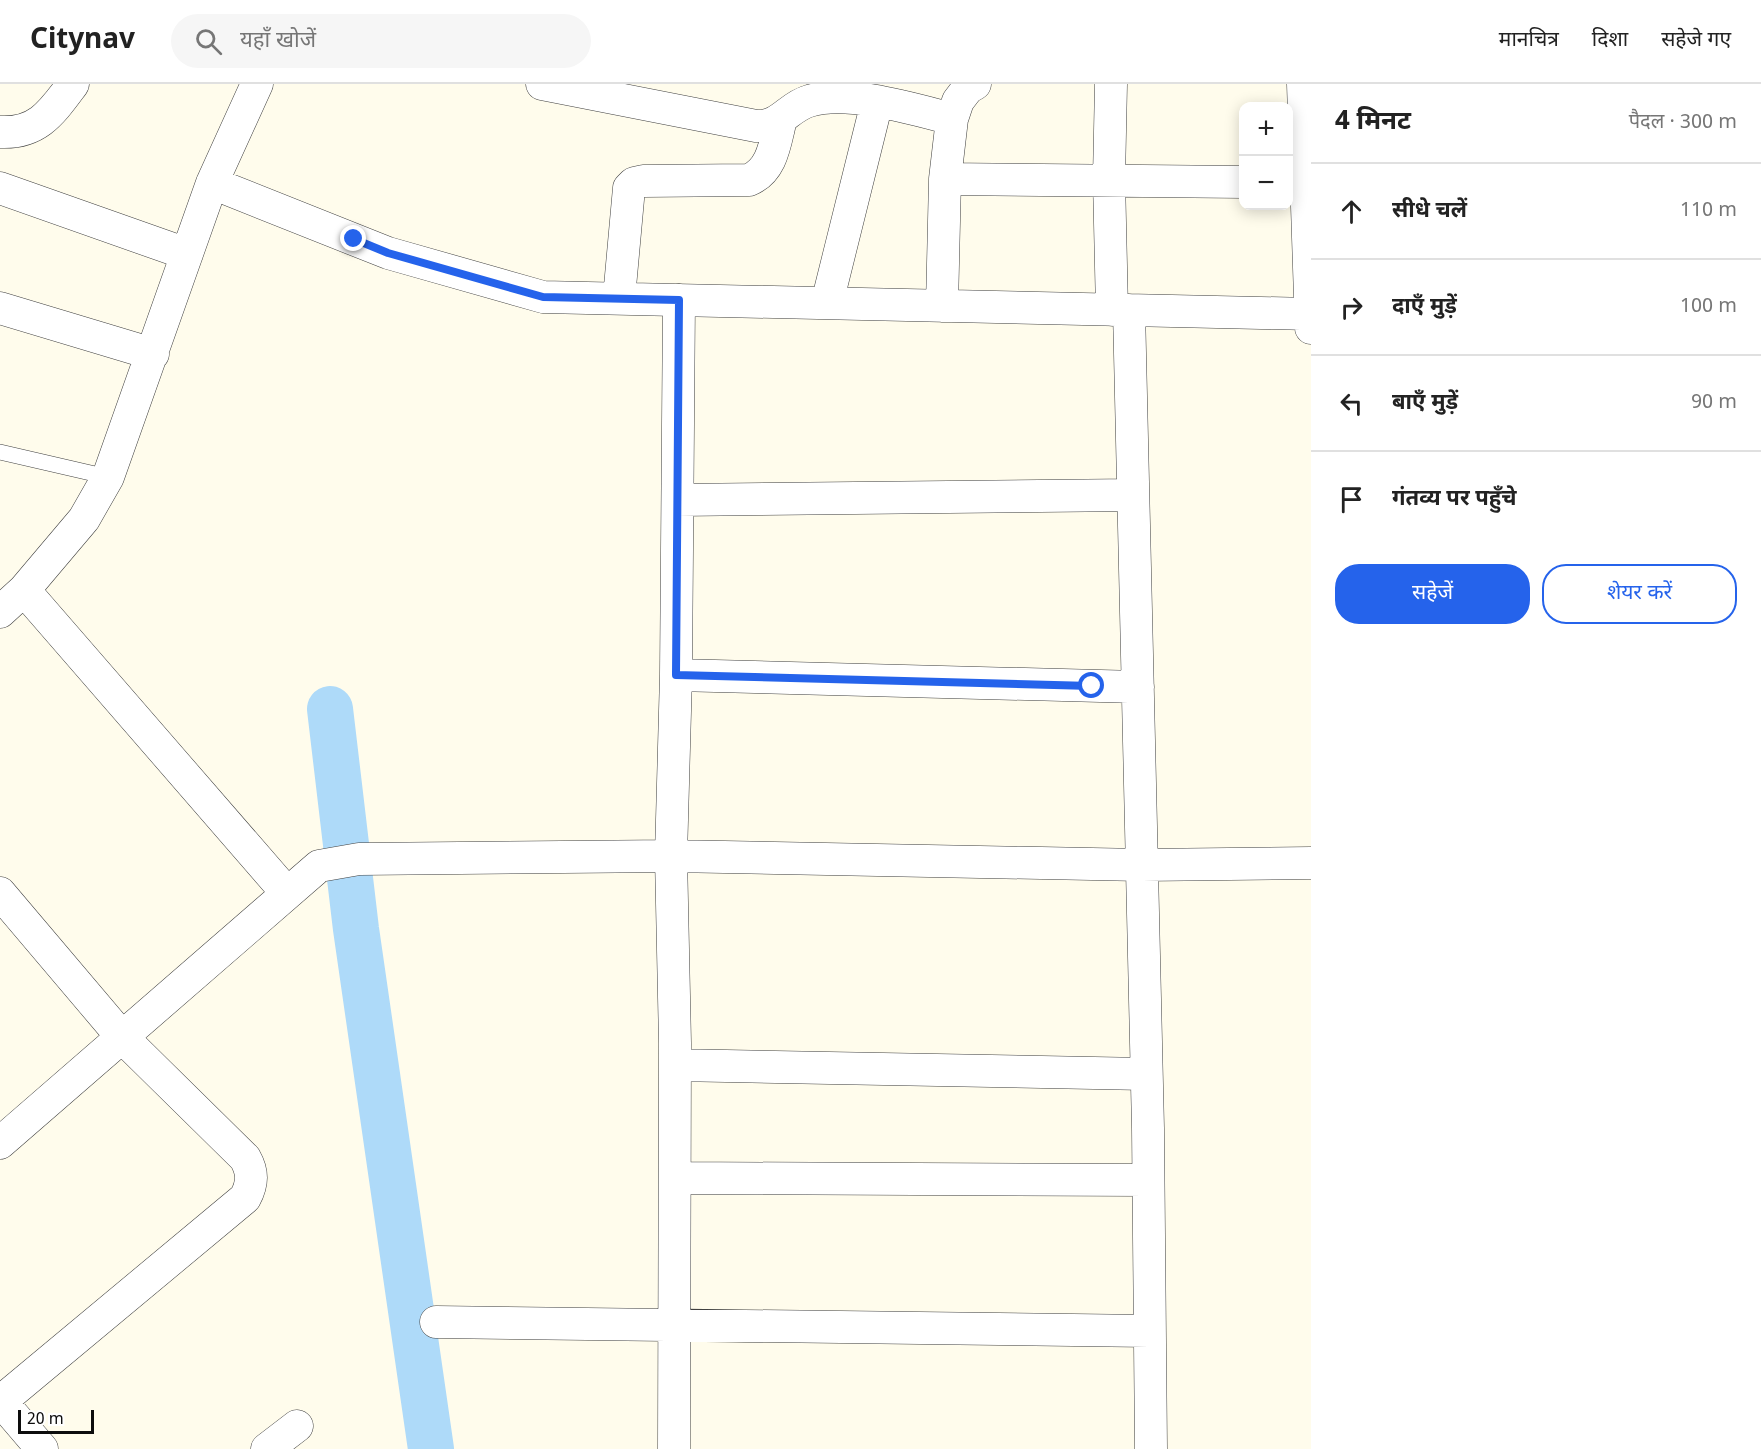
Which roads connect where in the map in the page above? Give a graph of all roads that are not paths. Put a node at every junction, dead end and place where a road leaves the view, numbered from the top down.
1 (73, 84) edge
2 (542, 84) edge
3 (975, 84) edge
4 (1111, 84) edge
5 (1303, 84) edge
6 (255, 85) edge
7 (877, 102) junction
8 (781, 119) junction
9 (952, 119) junction
10 (0, 132) edge
11 (945, 179) junction
12 (1109, 179) junction
13 (1239, 182) edge
14 (212, 183) junction
15 (1297, 183) edge
16 (0, 188) edge
17 (187, 254) junction
18 (620, 298) junction
19 (679, 300) junction
20 (827, 303) junction
21 (942, 306) junction
22 (0, 308) edge
23 (1120, 310) junction
24 (1311, 315) edge
25 (1311, 328) edge
26 (153, 354) junction
27 (0, 452) edge
28 (108, 477) junction
29 (1133, 495) junction
30 (678, 500) junction
31 (24, 590) junction
32 (0, 612) edge
33 (676, 675) junction
34 (1138, 687) junction
35 (671, 856) junction
36 (1311, 863) edge
37 (1142, 865) junction
38 (0, 893) edge
39 (287, 893) junction
40 (122, 1037) junction
41 (675, 1065) junction
42 (1146, 1074) junction
43 (0, 1143) edge
44 (675, 1178) junction
45 (1147, 1180) junction
46 (436, 1322) dead end
47 (674, 1324) junction
48 (1149, 1330) junction
49 (0, 1401) edge
50 (297, 1426) dead end
51 (42, 1449) edge
52 (267, 1449) edge
53 (674, 1449) edge
54 (1151, 1449) edge

1 - 10 street
2 - 8 street
3 - 9 street
4 - 12 street
5 - 15 street
6 - 14 street
7 - 8 street
7 - 9 street
7 - 20 street
8 - 18 street
9 - 11 street
11 - 12 street
11 - 21 street
12 - 13 street
12 - 23 street
14 - 17 street
14 - 18 street
15 - 24 street
16 - 17 street
17 - 26 street
18 - 19 street
19 - 20 street
19 - 30 street
20 - 21 street
21 - 23 street
22 - 26 street
23 - 24 street
23 - 29 street
24 - 25 street
26 - 28 street
27 - 28 lane
28 - 31 street
29 - 30 street
29 - 34 street
30 - 33 street
31 - 32 street
31 - 39 street
33 - 34 street
33 - 35 street
34 - 37 street
35 - 37 street
35 - 39 street
35 - 41 street
36 - 37 street
37 - 42 street
38 - 40 street
39 - 40 street
40 - 43 street
40 - 49 street
41 - 42 street
41 - 44 street
42 - 45 street
44 - 45 street
44 - 47 street
45 - 48 street
46 - 47 street
47 - 48 street
47 - 53 street
48 - 54 street
49 - 51 street
50 - 52 street

